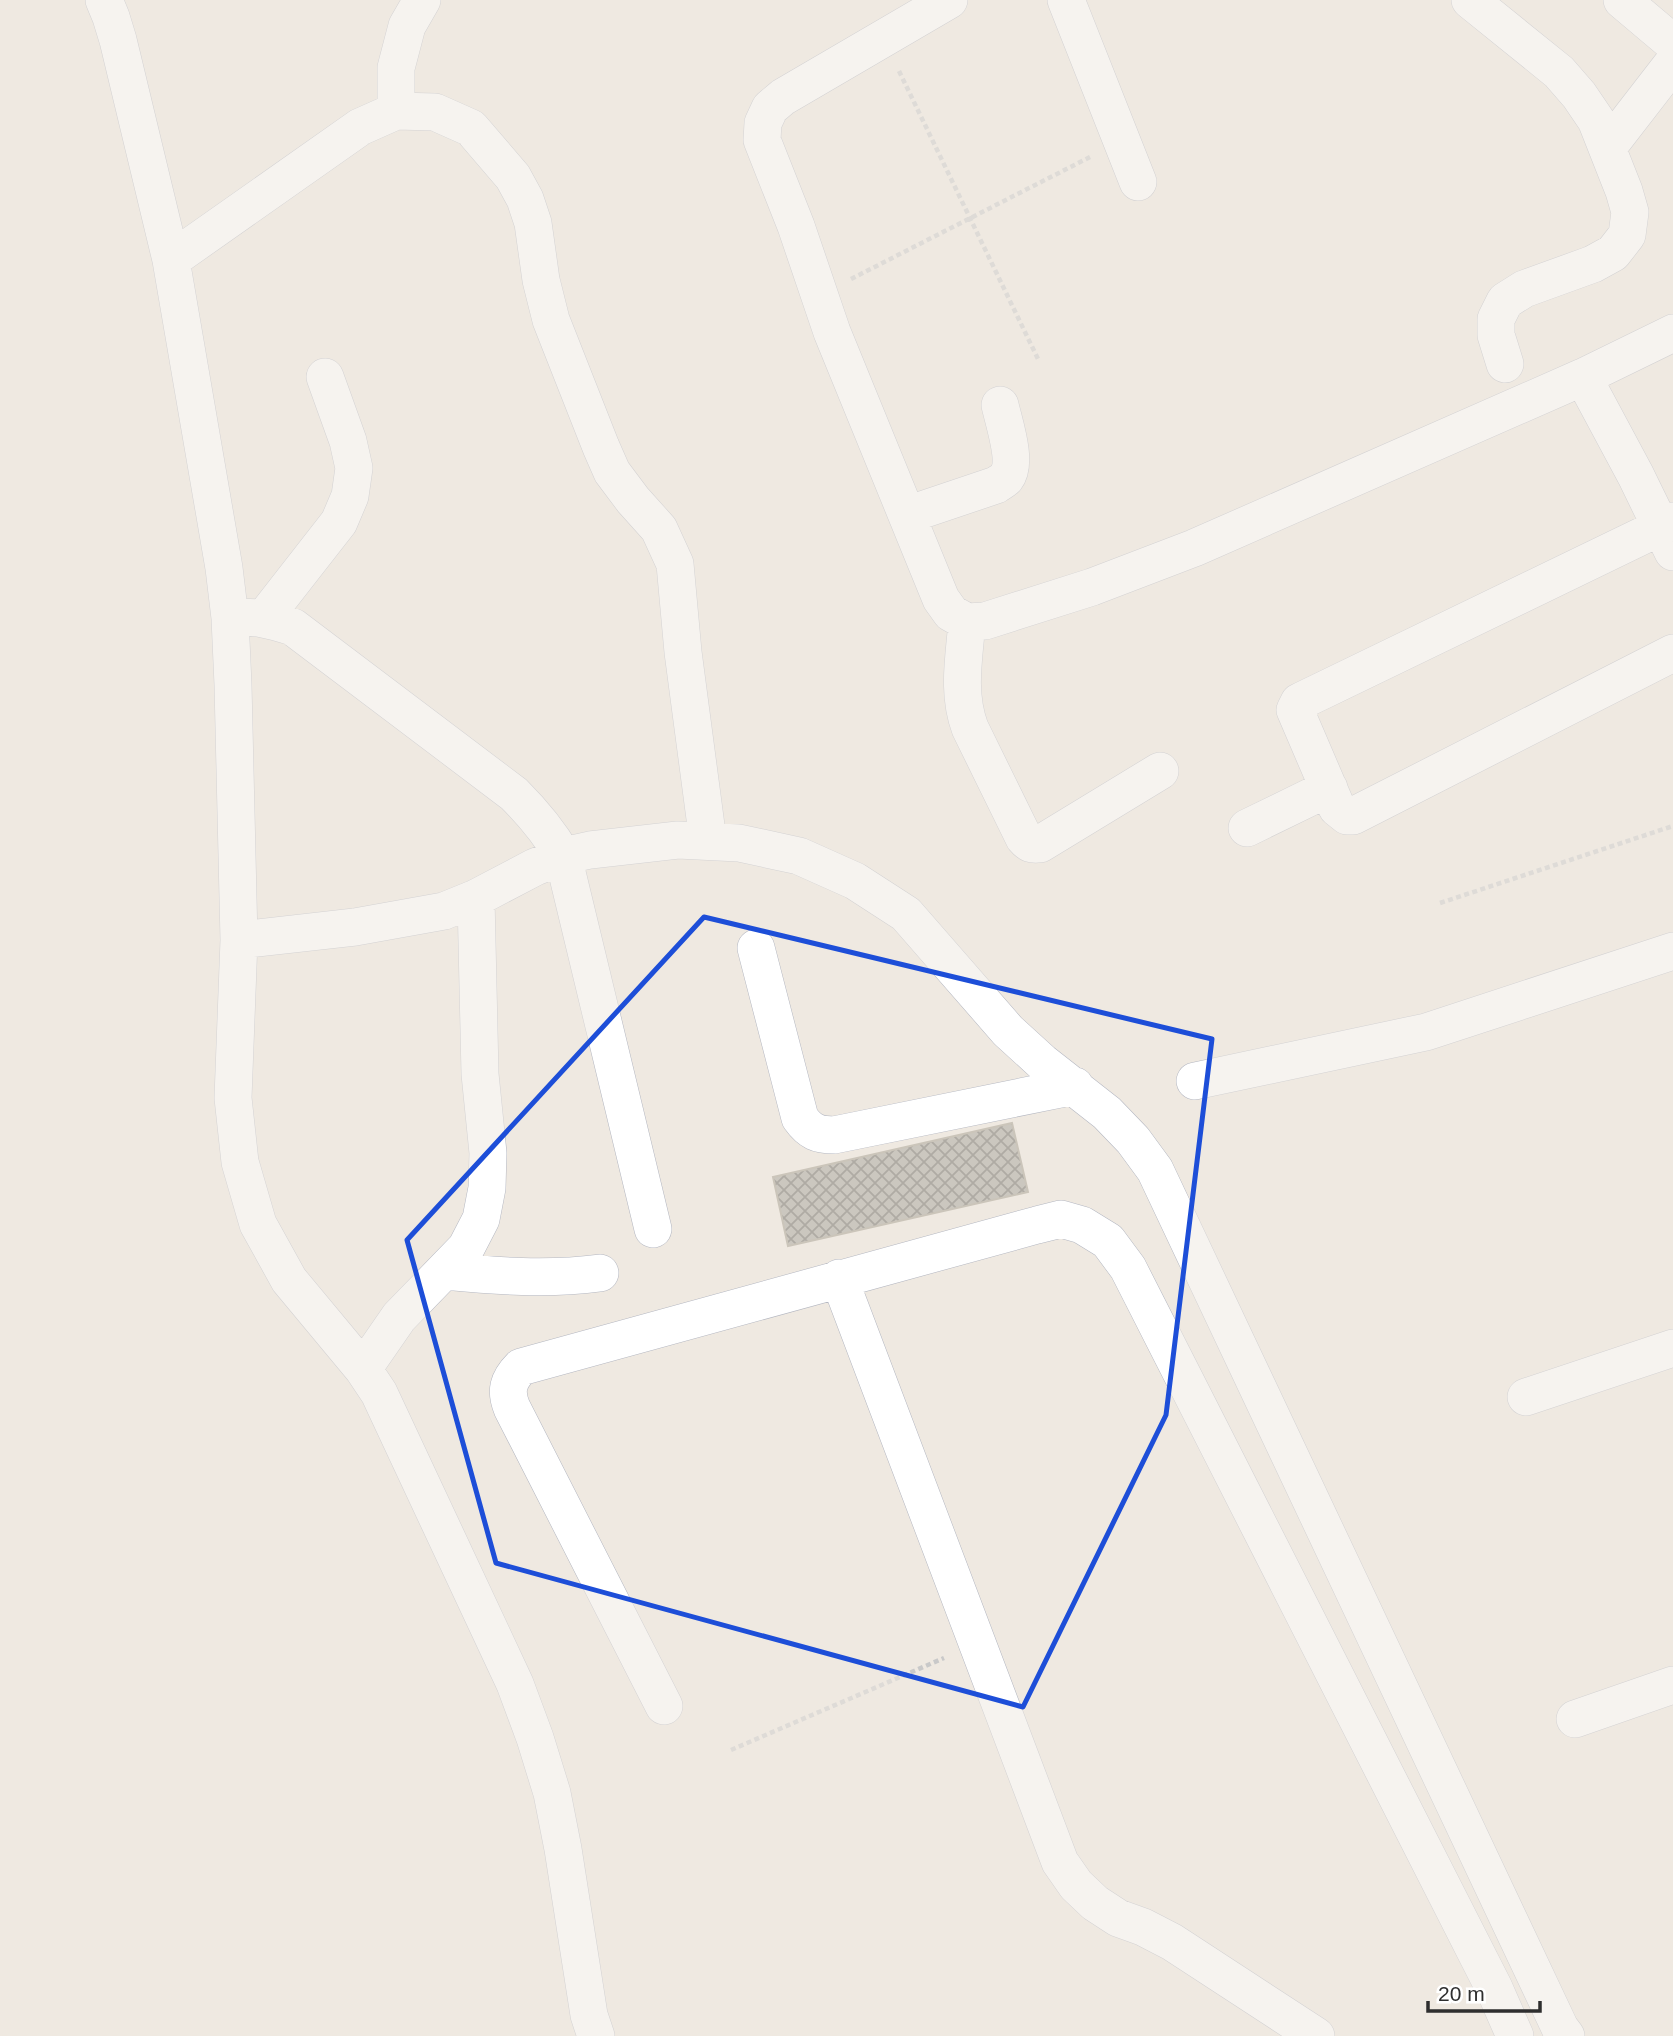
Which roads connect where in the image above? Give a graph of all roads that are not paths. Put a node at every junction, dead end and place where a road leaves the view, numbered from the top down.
1 (104, 0) edge
2 (422, 0) edge
3 (949, 0) edge
4 (1066, 0) edge
5 (1470, 0) edge
6 (1622, 0) edge
7 (1673, 43) edge
8 (1673, 63) edge
9 (396, 111) junction
10 (1608, 147) junction
11 (1138, 182) dead end
12 (171, 260) junction
13 (1673, 333) edge
14 (1505, 364) dead end
15 (325, 377) dead end
16 (1583, 377) junction
17 (1000, 405) dead end
18 (907, 515) junction
19 (1669, 533) edge
20 (247, 618) junction
21 (967, 622) junction
22 (1673, 653) edge
23 (1160, 771) dead end
24 (1329, 789) junction
25 (1247, 828) dead end
26 (708, 841) junction
27 (563, 856) junction
28 (476, 898) junction
29 (239, 940) junction
30 (756, 948) dead end
31 (1673, 951) edge
32 (1195, 1081) dead end
33 (1075, 1086) junction
34 (653, 1228) dead end
35 (444, 1271) junction
36 (600, 1273) dead end
37 (839, 1278) junction
38 (1673, 1348) edge
39 (363, 1369) junction
40 (1526, 1397) dead end
41 (1673, 1685) edge
42 (664, 1706) dead end
43 (1575, 1719) dead end
44 (596, 2036) edge
45 (1316, 2036) edge
46 (1515, 2036) edge
47 (1566, 2036) edge

1 - 12 street
2 - 9 street
3 - 18 street
4 - 11 street
5 - 10 street
6 - 7 street
8 - 10 street
9 - 12 street
9 - 26 street
10 - 14 street
12 - 20 street
13 - 16 street
15 - 20 street
16 - 19 street
16 - 21 street
17 - 18 street
18 - 21 street
19 - 24 street
20 - 27 street
20 - 29 street
21 - 23 street
22 - 24 street
24 - 25 street
26 - 27 street
26 - 33 street
27 - 28 street
27 - 34 street
28 - 29 street
28 - 35 street
29 - 39 street
30 - 33 street
31 - 32 street
33 - 47 street
35 - 36 street
35 - 39 street
37 - 42 street
37 - 45 street
37 - 46 street
38 - 40 street
39 - 44 street
41 - 43 street

